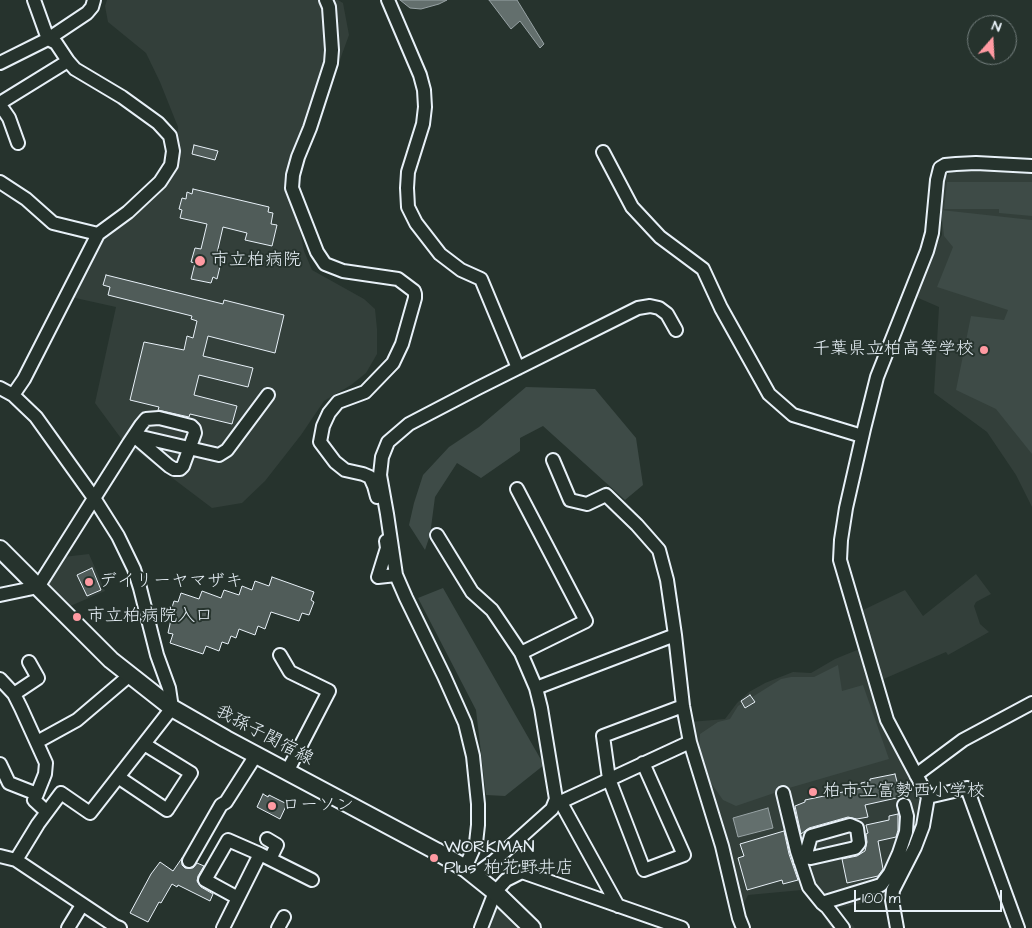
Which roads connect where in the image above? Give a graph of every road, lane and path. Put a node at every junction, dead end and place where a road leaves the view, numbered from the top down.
1 (34, 0) edge
2 (94, 0) edge
3 (326, 0) edge
4 (388, 0) edge
5 (48, 39) junction
6 (68, 62) junction
7 (0, 63) edge
8 (0, 104) edge
9 (18, 143) dead end
10 (603, 152) dead end
11 (1032, 166) edge
12 (0, 183) edge
13 (98, 234) junction
14 (676, 330) dead end
15 (518, 368) junction
16 (0, 388) edge
17 (13, 395) junction
18 (268, 395) dead end
19 (134, 436) junction
20 (862, 436) junction
21 (190, 449) junction
22 (553, 460) dead end
23 (517, 489) dead end
24 (94, 498) junction
25 (437, 535) dead end
26 (0, 549) edge
27 (396, 575) junction
28 (38, 587) junction
29 (0, 595) edge
30 (675, 634) junction
31 (521, 654) junction
32 (280, 655) dead end
33 (29, 662) dead end
34 (130, 675) junction
35 (0, 679) edge
36 (536, 688) junction
37 (14, 694) junction
38 (1032, 703) edge
39 (683, 706) junction
40 (172, 708) junction
41 (37, 742) junction
42 (690, 742) junction
43 (144, 744) junction
44 (256, 755) junction
45 (643, 763) junction
46 (0, 765) edge
47 (287, 772) junction
48 (916, 775) junction
49 (118, 777) junction
50 (609, 779) junction
51 (783, 793) dead end
52 (37, 794) junction
53 (928, 797) junction
54 (557, 803) junction
55 (904, 805) dead end
56 (47, 812) junction
57 (267, 839) dead end
58 (0, 856) edge
59 (265, 856) junction
60 (16, 860) junction
61 (189, 861) dead end
62 (470, 872) junction
63 (312, 880) dead end
64 (496, 892) junction
65 (238, 898) junction
66 (822, 903) junction
67 (82, 905) junction
68 (618, 906) junction
69 (117, 927) edge
70 (68, 928) edge
71 (223, 928) edge
72 (481, 928) edge
73 (532, 928) edge
74 (682, 928) edge
75 (743, 928) edge
76 (843, 928) edge
77 (897, 928) edge
78 (1018, 928) edge

1 - 5 street
2 - 5 street
3 - 27 street
4 - 15 street
5 - 6 street
5 - 7 street
6 - 8 street
6 - 13 street
8 - 9 street
10 - 20 street
11 - 20 street
12 - 13 street
13 - 17 street
14 - 15 street
15 - 27 street
16 - 17 street
17 - 24 street
18 - 21 street
19 - 21 street
19 - 21 street
19 - 21 street
19 - 24 street
20 - 48 street
22 - 30 street
23 - 31 street
24 - 28 street
24 - 40 street
25 - 31 street
26 - 28 main road, 我孫子関宿線
27 - 62 street
28 - 29 street
28 - 34 main road, 我孫子関宿線
30 - 36 street
30 - 39 street
31 - 36 street
32 - 47 street
33 - 37 street
34 - 40 main road, 我孫子関宿線
34 - 41 street
35 - 37 street
36 - 54 street
37 - 41 street
38 - 48 street
39 - 42 street
39 - 50 street
40 - 43 street
40 - 44 main road, 我孫子関宿線
41 - 52 street
42 - 45 street
42 - 75 street
43 - 49 street
43 - 49 street
44 - 47 main road, 我孫子関宿線
44 - 61 street
45 - 50 street
45 - 50 street
46 - 52 street
47 - 62 main road, 我孫子関宿線
48 - 53 street
49 - 56 street
50 - 54 street
51 - 66 street
52 - 56 street
53 - 77 street
53 - 78 street
54 - 62 street
54 - 68 street
55 - 66 street
56 - 60 street
57 - 59 street
58 - 60 street
59 - 63 street
59 - 65 street
59 - 65 street
60 - 67 street
62 - 64 main road, 我孫子関宿線
64 - 68 street
64 - 72 street
64 - 73 main road, 我孫子関宿線
65 - 71 street
66 - 76 street
67 - 69 street
67 - 70 street
68 - 74 street

